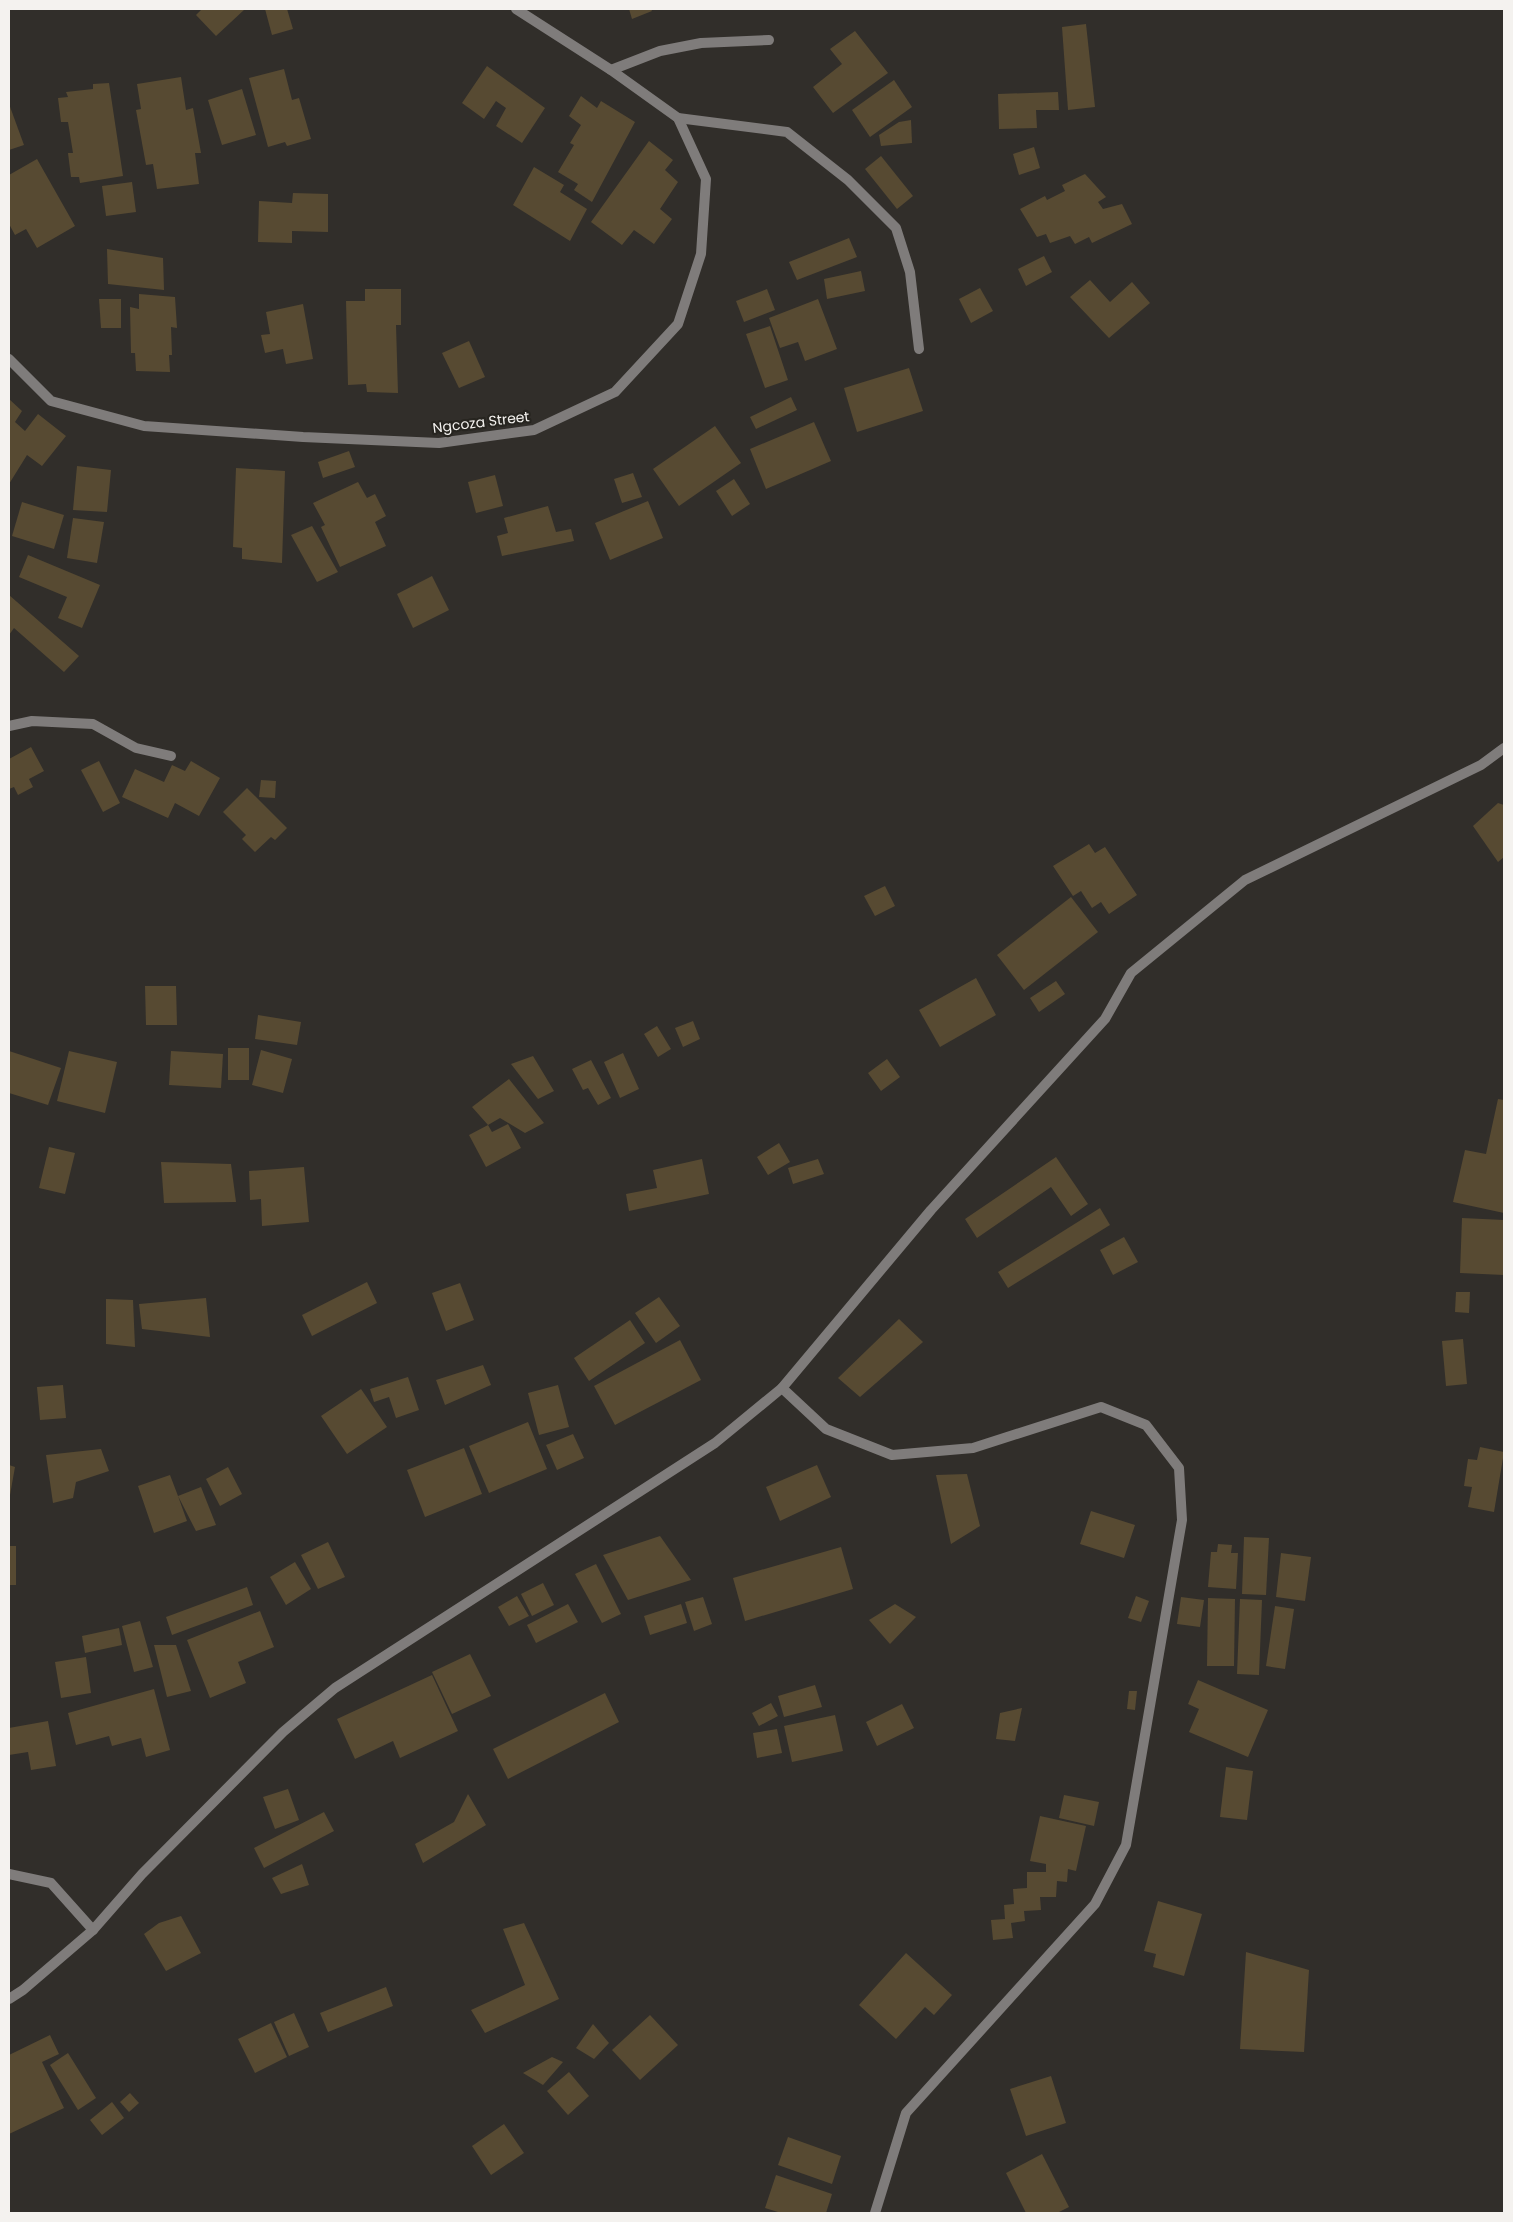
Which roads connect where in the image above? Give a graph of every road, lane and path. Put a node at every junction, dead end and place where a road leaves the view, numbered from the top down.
1 (523, 11) edge
2 (769, 40) dead end
3 (612, 70) junction
4 (678, 118) junction
5 (919, 349) dead end
6 (9, 359) edge
7 (9, 726) edge
8 (1504, 748) edge
9 (172, 756) dead end
10 (782, 1388) junction
11 (9, 1874) edge
12 (93, 1930) junction
13 (9, 1999) edge
14 (875, 2213) edge

1 - 3 street, Ngcoza Street
2 - 3 street
3 - 4 street, Ngcoza Street
4 - 5 street
4 - 6 street, Ngcoza Street
7 - 9 street
8 - 10 street
10 - 12 street
10 - 14 street
11 - 12 street
12 - 13 street

